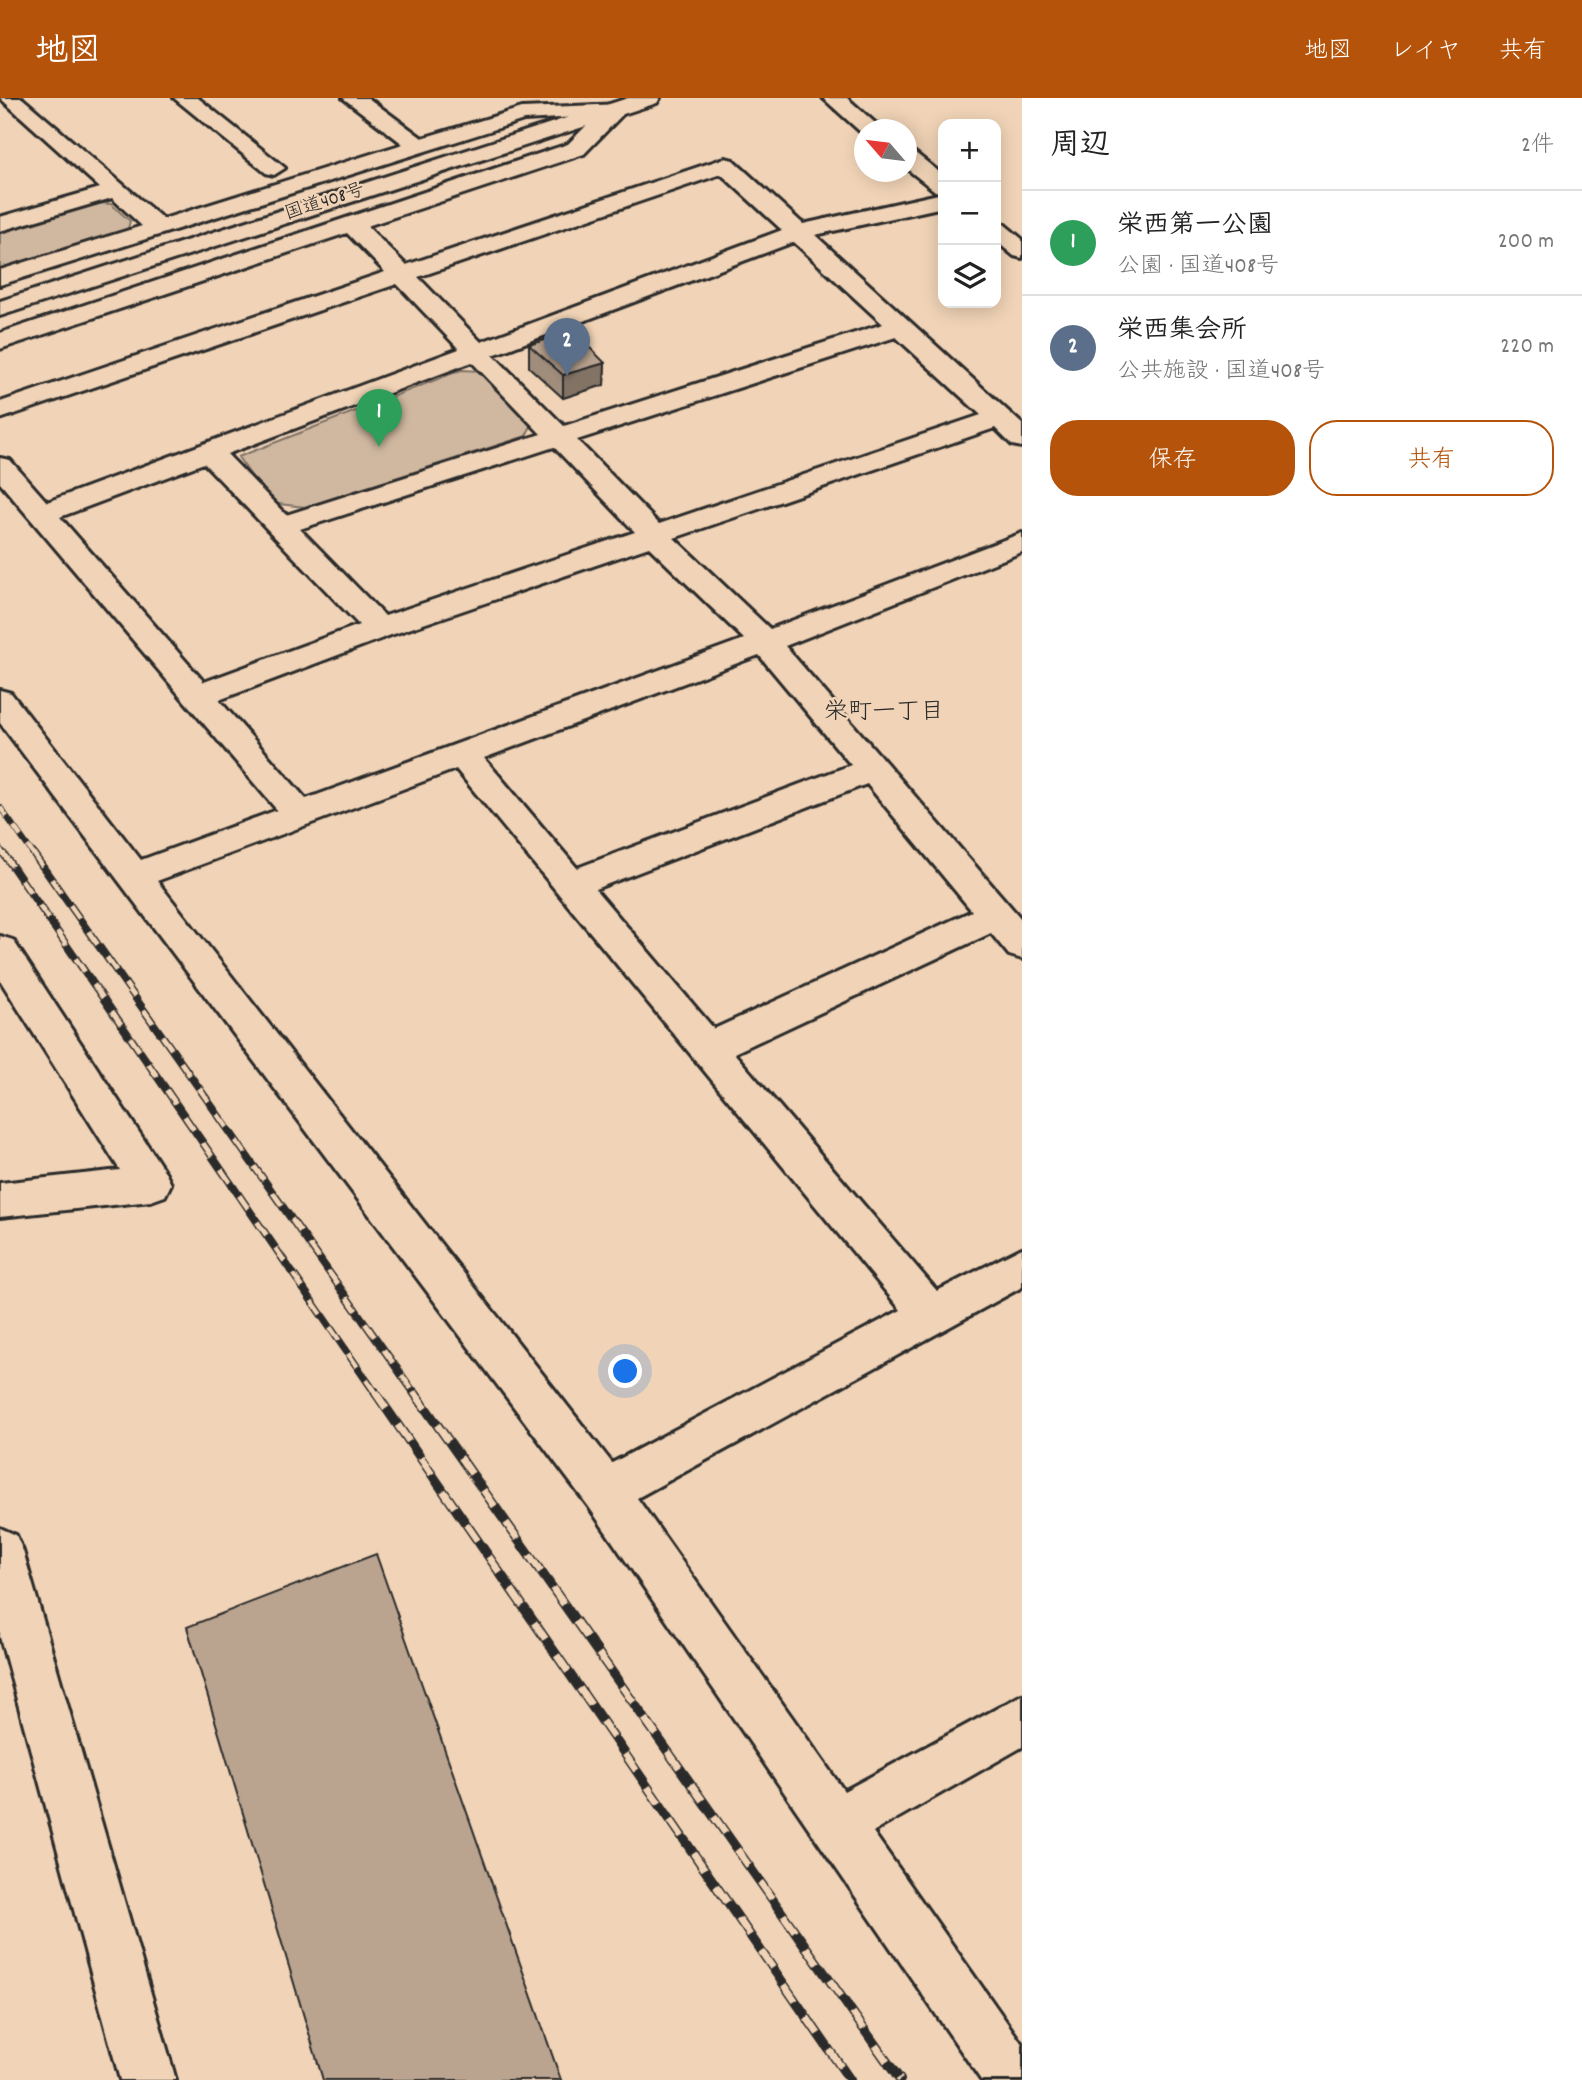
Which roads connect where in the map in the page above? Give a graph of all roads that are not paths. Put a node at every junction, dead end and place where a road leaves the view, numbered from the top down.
1 (9, 98) edge
2 (186, 98) edge
3 (354, 98) edge
4 (500, 98) edge
5 (649, 98) edge
6 (834, 98) edge
7 (615, 109) junction
8 (859, 119) edge
9 (401, 130) junction
10 (419, 146) junction
11 (337, 149) dead end
12 (300, 160) dead end
13 (917, 166) edge
14 (274, 168) junction
15 (250, 176) dead end
16 (938, 182) edge
17 (116, 190) junction
18 (938, 201) edge
19 (163, 202) dead end
20 (139, 210) junction
21 (351, 223) junction
22 (0, 224) edge
23 (159, 228) junction
24 (798, 232) junction
25 (1001, 233) edge
26 (1022, 251) edge
27 (398, 274) junction
28 (0, 278) edge
29 (0, 309) edge
30 (901, 327) junction
31 (0, 341) edge
32 (475, 352) junction
33 (0, 411) edge
34 (999, 418) junction
35 (559, 438) junction
36 (1022, 439) edge
37 (209, 452) junction
38 (0, 466) edge
39 (42, 514) junction
40 (281, 526) junction
41 (653, 534) junction
42 (1019, 547) edge
43 (380, 628) junction
44 (765, 642) junction
45 (198, 696) junction
46 (0, 701) edge
47 (462, 754) junction
48 (871, 770) junction
49 (300, 814) junction
50 (132, 876) junction
51 (571, 884) junction
52 (996, 915) junction
53 (1022, 945) edge
54 (0, 950) edge
55 (708, 1048) junction
56 (0, 1200) edge
57 (1022, 1266) edge
58 (931, 1315) junction
59 (605, 1491) junction
60 (0, 1551) edge
61 (1022, 1720) edge
62 (836, 1824) junction
63 (148, 2080) edge
64 (1014, 2080) edge

1 - 17 main road
2 - 14 main road
3 - 9 main road
4 - 9 main road
5 - 7 main road, 国道408号
6 - 8 main road
7 - 10 main road
7 - 21 main road
7 - 29 main road, 国道408号
9 - 10 main road
9 - 11 main road
10 - 23 main road
12 - 14 main road
13 - 16 main road
14 - 15 main road
17 - 20 main road
17 - 22 main road
18 - 24 main road
19 - 20 main road
20 - 23 main road
21 - 27 main road
21 - 31 main road
23 - 28 main road
24 - 27 main road
24 - 30 main road
24 - 32 main road
25 - 26 main road
27 - 32 main road
27 - 33 main road
30 - 34 main road
30 - 35 main road
32 - 35 main road
32 - 37 main road
34 - 36 main road
34 - 41 main road
35 - 40 main road
35 - 41 main road
37 - 39 main road
37 - 40 main road
38 - 39 main road
39 - 45 main road
40 - 43 main road
41 - 43 main road
41 - 44 main road
42 - 44 main road
43 - 45 main road
44 - 47 main road
44 - 48 main road
45 - 49 main road
46 - 50 main road
47 - 49 main road
47 - 51 main road
48 - 51 main road
48 - 52 main road
49 - 50 main road
50 - 59 main road
51 - 55 main road
52 - 53 main road
52 - 55 main road
54 - 56 main road
55 - 58 main road
57 - 58 main road
58 - 59 main road
59 - 62 main road
60 - 63 main road
61 - 62 main road
62 - 64 main road

